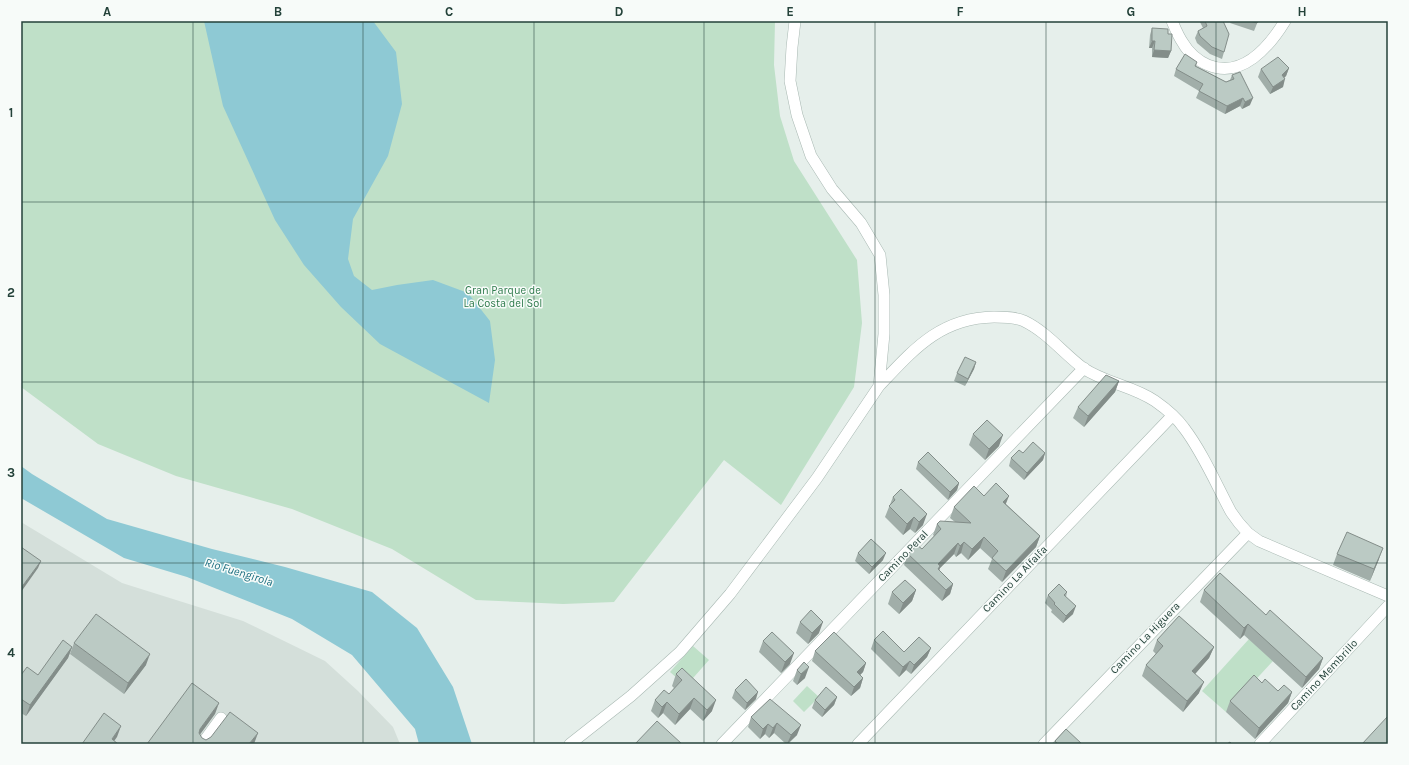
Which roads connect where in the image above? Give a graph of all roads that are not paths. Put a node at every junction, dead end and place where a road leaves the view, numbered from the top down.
1 (795, 21) edge
2 (1172, 21) edge
3 (1285, 21) edge
4 (1084, 368) junction
5 (879, 386) junction
6 (1172, 416) junction
7 (1248, 533) junction
8 (1388, 596) edge
9 (1388, 606) edge
10 (221, 718) dead end
11 (202, 744) edge
12 (570, 744) edge
13 (722, 744) edge
14 (858, 744) edge
15 (1044, 744) edge
16 (1260, 744) edge

1 - 5 street
2 - 3 street
4 - 5 street
4 - 6 street
4 - 13 street, Camino Peral
5 - 12 street
6 - 7 street
6 - 14 street, Camino La Alfalfa
7 - 8 street
7 - 15 street, Camino La Higuera
9 - 16 street, Camino Membrillo
10 - 11 street

